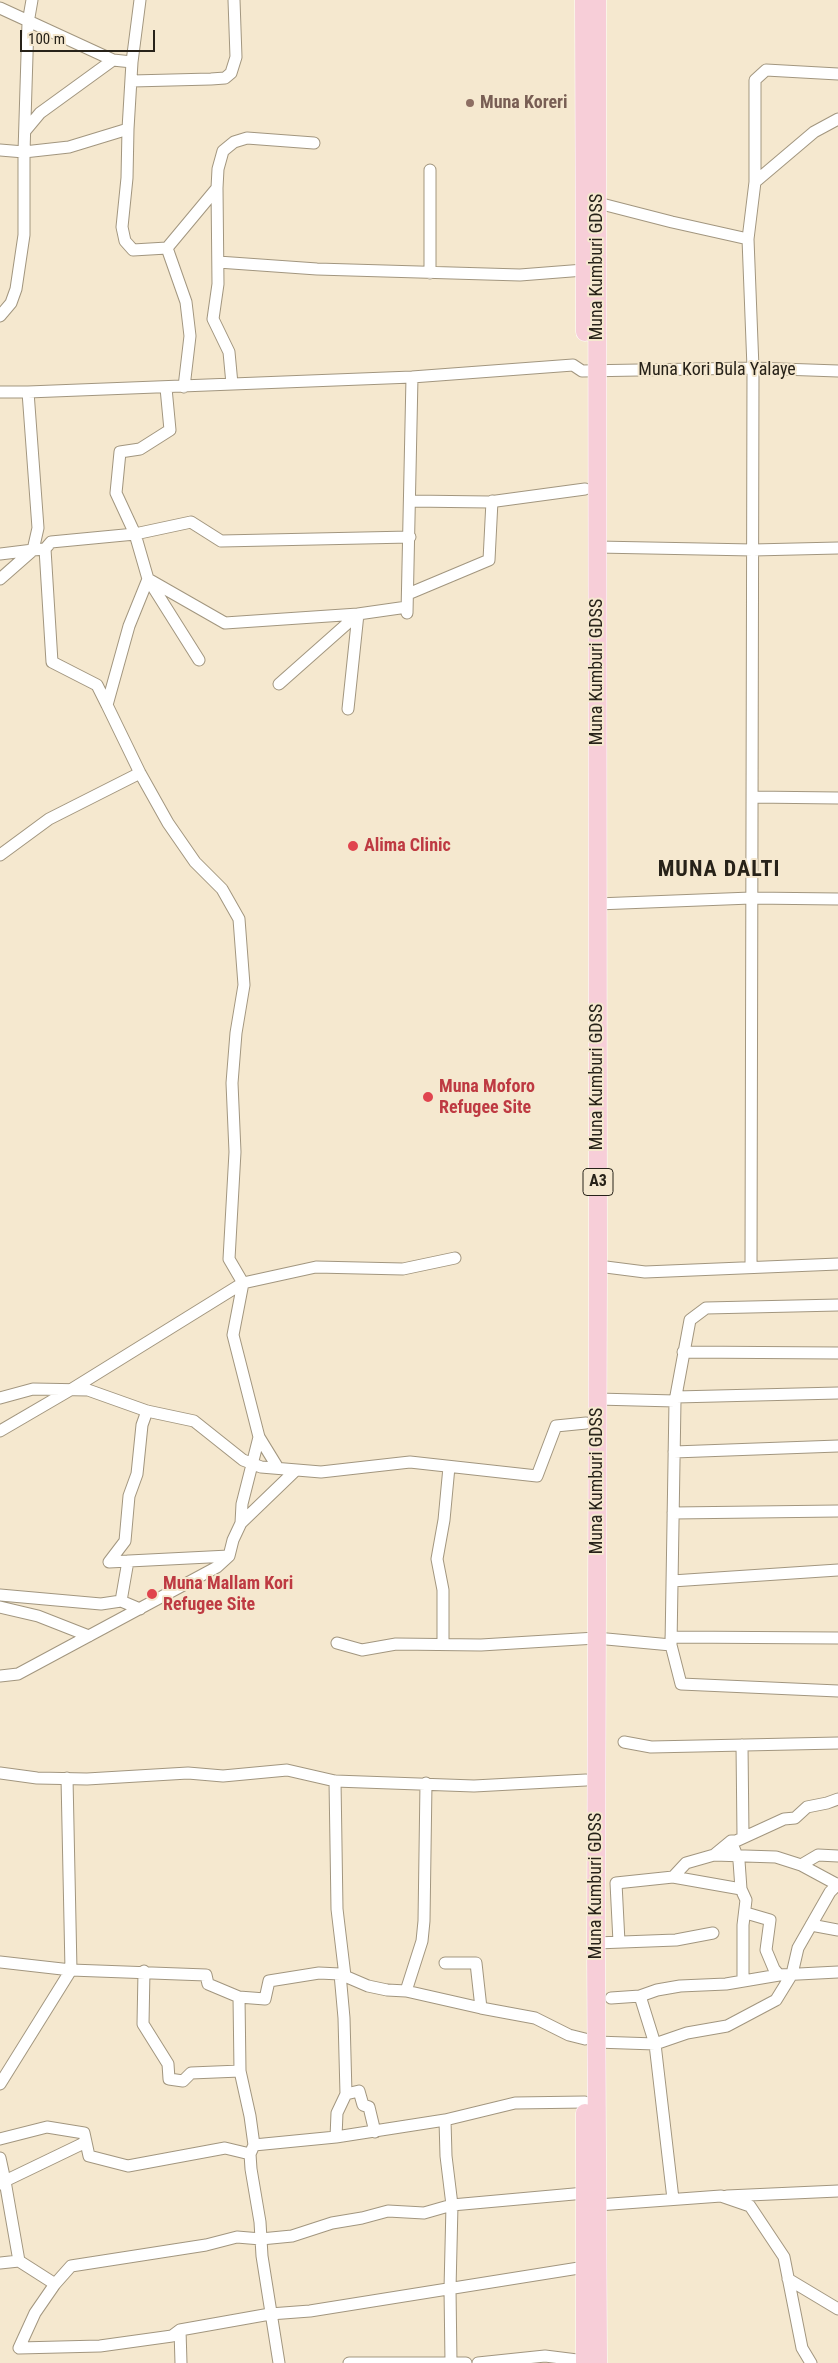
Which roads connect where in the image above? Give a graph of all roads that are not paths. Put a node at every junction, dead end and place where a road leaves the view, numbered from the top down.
1 (32, 0) edge
2 (140, 0) edge
3 (234, 0) edge
4 (584, 0) edge
5 (597, 0) edge
6 (0, 8) edge
7 (28, 21) junction
8 (113, 60) junction
9 (132, 62) junction
10 (838, 74) edge
11 (132, 81) junction
12 (838, 118) edge
13 (128, 129) junction
14 (25, 131) junction
15 (314, 143) dead end
16 (0, 150) edge
17 (24, 152) junction
18 (430, 170) dead end
19 (755, 182) junction
20 (217, 188) junction
21 (598, 203) junction
22 (748, 239) junction
23 (167, 248) junction
24 (218, 262) junction
25 (584, 270) junction
26 (430, 273) junction
27 (0, 316) edge
28 (754, 368) junction
29 (590, 370) junction
30 (838, 371) edge
31 (412, 377) junction
32 (232, 384) junction
33 (184, 387) junction
34 (166, 388) junction
35 (0, 392) edge
36 (28, 392) junction
37 (585, 489) junction
38 (410, 500) junction
39 (492, 501) junction
40 (134, 534) junction
41 (410, 537) junction
42 (597, 547) junction
43 (838, 548) edge
44 (39, 549) junction
45 (753, 550) junction
46 (0, 554) edge
47 (0, 579) edge
48 (148, 579) junction
49 (408, 594) junction
50 (358, 614) junction
51 (199, 660) dead end
52 (279, 684) dead end
53 (107, 705) junction
54 (348, 709) dead end
55 (140, 773) junction
56 (752, 797) junction
57 (838, 798) edge
58 (0, 855) edge
59 (751, 898) junction
60 (838, 899) edge
61 (597, 904) junction
62 (455, 1258) dead end
63 (838, 1264) edge
64 (598, 1266) junction
65 (751, 1267) junction
66 (243, 1283) junction
67 (838, 1305) edge
68 (683, 1352) junction
69 (838, 1352) edge
70 (72, 1390) junction
71 (838, 1393) edge
72 (0, 1398) edge
73 (597, 1399) junction
74 (675, 1399) junction
75 (146, 1410) junction
76 (586, 1423) junction
77 (0, 1431) edge
78 (259, 1437) junction
79 (838, 1446) edge
80 (674, 1452) junction
81 (252, 1463) junction
82 (449, 1466) junction
83 (278, 1468) junction
84 (296, 1470) junction
85 (838, 1511) edge
86 (673, 1512) junction
87 (241, 1523) junction
88 (229, 1556) junction
89 (128, 1561) junction
90 (838, 1570) edge
91 (672, 1581) junction
92 (0, 1595) edge
93 (121, 1601) junction
94 (0, 1607) edge
95 (140, 1609) junction
96 (89, 1636) junction
97 (591, 1638) junction
98 (838, 1638) edge
99 (671, 1641) junction
100 (338, 1643) dead end
101 (443, 1644) junction
102 (0, 1676) edge
103 (838, 1691) edge
104 (624, 1742) dead end
105 (838, 1743) edge
106 (742, 1745) junction
107 (0, 1773) edge
108 (67, 1778) junction
109 (586, 1780) junction
110 (335, 1781) junction
111 (426, 1783) junction
112 (838, 1799) edge
113 (743, 1836) junction
114 (731, 1841) junction
115 (714, 1855) junction
116 (838, 1856) edge
117 (737, 1857) junction
118 (801, 1865) junction
119 (674, 1877) junction
120 (838, 1884) edge
121 (741, 1889) junction
122 (746, 1913) junction
123 (811, 1925) junction
124 (838, 1930) edge
125 (713, 1933) dead end
126 (619, 1942) junction
127 (596, 1943) junction
128 (0, 1962) edge
129 (445, 1963) dead end
130 (71, 1970) junction
131 (144, 1972) junction
132 (838, 1972) edge
133 (792, 1974) junction
134 (342, 1975) junction
135 (779, 1975) junction
136 (743, 1980) junction
137 (406, 1991) junction
138 (640, 1996) junction
139 (239, 1997) junction
140 (612, 1998) dead end
141 (480, 2008) junction
142 (591, 2040) junction
143 (655, 2044) junction
144 (240, 2071) junction
145 (0, 2084) edge
146 (346, 2094) junction
147 (585, 2102) junction
148 (445, 2120) junction
149 (375, 2132) junction
150 (336, 2137) junction
151 (0, 2139) edge
152 (86, 2142) junction
153 (252, 2150) junction
154 (0, 2158) edge
155 (2, 2182) edge
156 (838, 2191) edge
157 (721, 2196) junction
158 (591, 2199) junction
159 (673, 2199) junction
160 (452, 2205) junction
161 (261, 2239) junction
162 (19, 2261) junction
163 (0, 2263) edge
164 (585, 2267) junction
165 (788, 2279) junction
166 (55, 2284) junction
167 (450, 2289) junction
168 (838, 2309) edge
169 (270, 2314) junction
170 (180, 2330) junction
171 (451, 2362) edge
172 (589, 2362) edge
173 (181, 2363) edge
174 (279, 2363) edge
175 (349, 2363) edge
176 (466, 2363) edge
177 (478, 2363) edge
178 (811, 2363) edge

1 - 7 street
2 - 9 street
3 - 11 street
4 - 25 highway, Muna Kumburi GDSS / A3
5 - 21 highway, Muna Kumburi GDSS / A3
6 - 7 street
7 - 8 street
7 - 14 street
8 - 9 street
8 - 14 street
9 - 11 street
10 - 19 street
11 - 13 street
12 - 19 street
13 - 17 street
13 - 23 street
14 - 17 street
15 - 20 street
16 - 17 street
17 - 27 street
18 - 26 street
19 - 22 street
20 - 23 street
20 - 24 street
21 - 22 street
21 - 29 highway, Muna Kumburi GDSS / A3
22 - 28 street
23 - 33 street
24 - 26 street
24 - 32 street
25 - 26 street
25 - 29 highway, Muna Kumburi GDSS / A3
28 - 29 street, Muna Kori Bula Yalaye
28 - 30 street, Muna Kori Bula Yalaye
28 - 45 street
29 - 31 street, Muna Kori Bula Yalaye
29 - 37 highway, Muna Kumburi GDSS / A3
29 - 42 highway, Muna Kumburi GDSS / A3
31 - 32 street, Muna Kori Bula Yalaye
31 - 38 street
32 - 33 street, Muna Kori Bula Yalaye
33 - 34 street, Muna Kori Bula Yalaye
34 - 36 street, Muna Kori Bula Yalaye
34 - 40 street
35 - 36 street, Muna Kori Bula Yalaye
36 - 44 street
37 - 39 street
37 - 76 highway, Muna Kumburi GDSS / A3
38 - 39 street
38 - 41 street
39 - 49 street
40 - 41 street
40 - 44 street
40 - 48 street
41 - 49 street
42 - 45 street
42 - 61 highway, Muna Kumburi GDSS / A3
43 - 45 street
44 - 46 street
44 - 47 street
44 - 53 street
45 - 56 street
48 - 50 street
48 - 51 street
48 - 53 street
49 - 50 street
50 - 52 street
50 - 54 street
53 - 55 street
55 - 58 street
55 - 66 street
56 - 57 street
56 - 59 street
59 - 60 street
59 - 61 street
59 - 65 street
61 - 64 highway, Muna Kumburi GDSS / A3
62 - 66 street
63 - 65 street
64 - 65 street
64 - 73 highway, Muna Kumburi GDSS / A3
66 - 70 street
66 - 78 street
67 - 68 street
68 - 69 street
68 - 74 street
70 - 72 street
70 - 75 street
70 - 77 street
71 - 74 street
73 - 74 street
73 - 97 highway, Muna Kumburi GDSS / A3
74 - 80 street
75 - 81 street
75 - 89 street
76 - 82 street
76 - 97 highway, Muna Kumburi GDSS / A3
78 - 81 street
78 - 83 street
79 - 80 street
80 - 86 street
81 - 83 street
81 - 87 street
82 - 84 street
82 - 101 street
83 - 84 street
84 - 87 street
85 - 86 street
86 - 91 street
87 - 88 street
88 - 89 street
88 - 95 street
89 - 93 street
90 - 91 street
91 - 99 street
92 - 93 street
93 - 95 street
94 - 96 street
95 - 96 street
96 - 102 street
97 - 99 street
97 - 101 street
97 - 109 highway, Muna Kumburi GDSS / A3
97 - 127 highway, Muna Kumburi GDSS / A3
98 - 99 street
99 - 103 street
100 - 101 street
104 - 106 street
105 - 106 street
106 - 113 street
107 - 108 street
108 - 110 street
108 - 130 street
109 - 111 street
109 - 142 highway, Muna Kumburi GDSS / A3
110 - 111 street
110 - 134 street
111 - 137 street
112 - 113 street
113 - 114 street
114 - 115 street
114 - 117 street
115 - 117 street
115 - 119 street
116 - 118 street
117 - 118 street
117 - 121 street
118 - 120 street
119 - 121 street
119 - 126 street
120 - 123 street
121 - 122 street
122 - 135 street
122 - 136 street
123 - 124 street
123 - 133 street
125 - 126 street
126 - 127 street
127 - 142 highway, Muna Kumburi GDSS / A3
128 - 130 street
129 - 141 street
130 - 131 street
130 - 145 street
131 - 139 street
131 - 144 street
132 - 133 street
133 - 135 street
133 - 143 street
134 - 137 street
134 - 139 street
134 - 146 street
135 - 136 street
136 - 138 street
137 - 141 street
138 - 140 street
138 - 143 street
139 - 144 street
141 - 142 street
142 - 143 street
142 - 147 highway, Muna Kumburi GDSS / A3
142 - 158 highway, Muna Kumburi GDSS / A3
143 - 159 street
144 - 153 street
146 - 149 street
146 - 150 street
147 - 148 street
147 - 158 highway, Muna Kumburi GDSS / A3
148 - 149 street
148 - 160 street
149 - 150 street
150 - 153 street
151 - 152 street
152 - 153 street
152 - 155 street
153 - 161 street
154 - 155 street
155 - 162 street
156 - 157 street
157 - 159 street
157 - 165 street
158 - 159 street
158 - 160 street
158 - 164 highway, Muna Kumburi GDSS / A3
158 - 172 highway, Muna Kumburi GDSS / A3
160 - 161 street
160 - 167 street
161 - 166 street
161 - 169 street
162 - 163 street
162 - 166 street
164 - 167 street
164 - 172 highway, Muna Kumburi GDSS / A3
165 - 168 street
165 - 178 street
166 - 170 street
167 - 169 street
167 - 171 street
169 - 170 street
169 - 174 street
170 - 173 street
171 - 175 street
171 - 176 street
172 - 177 street

